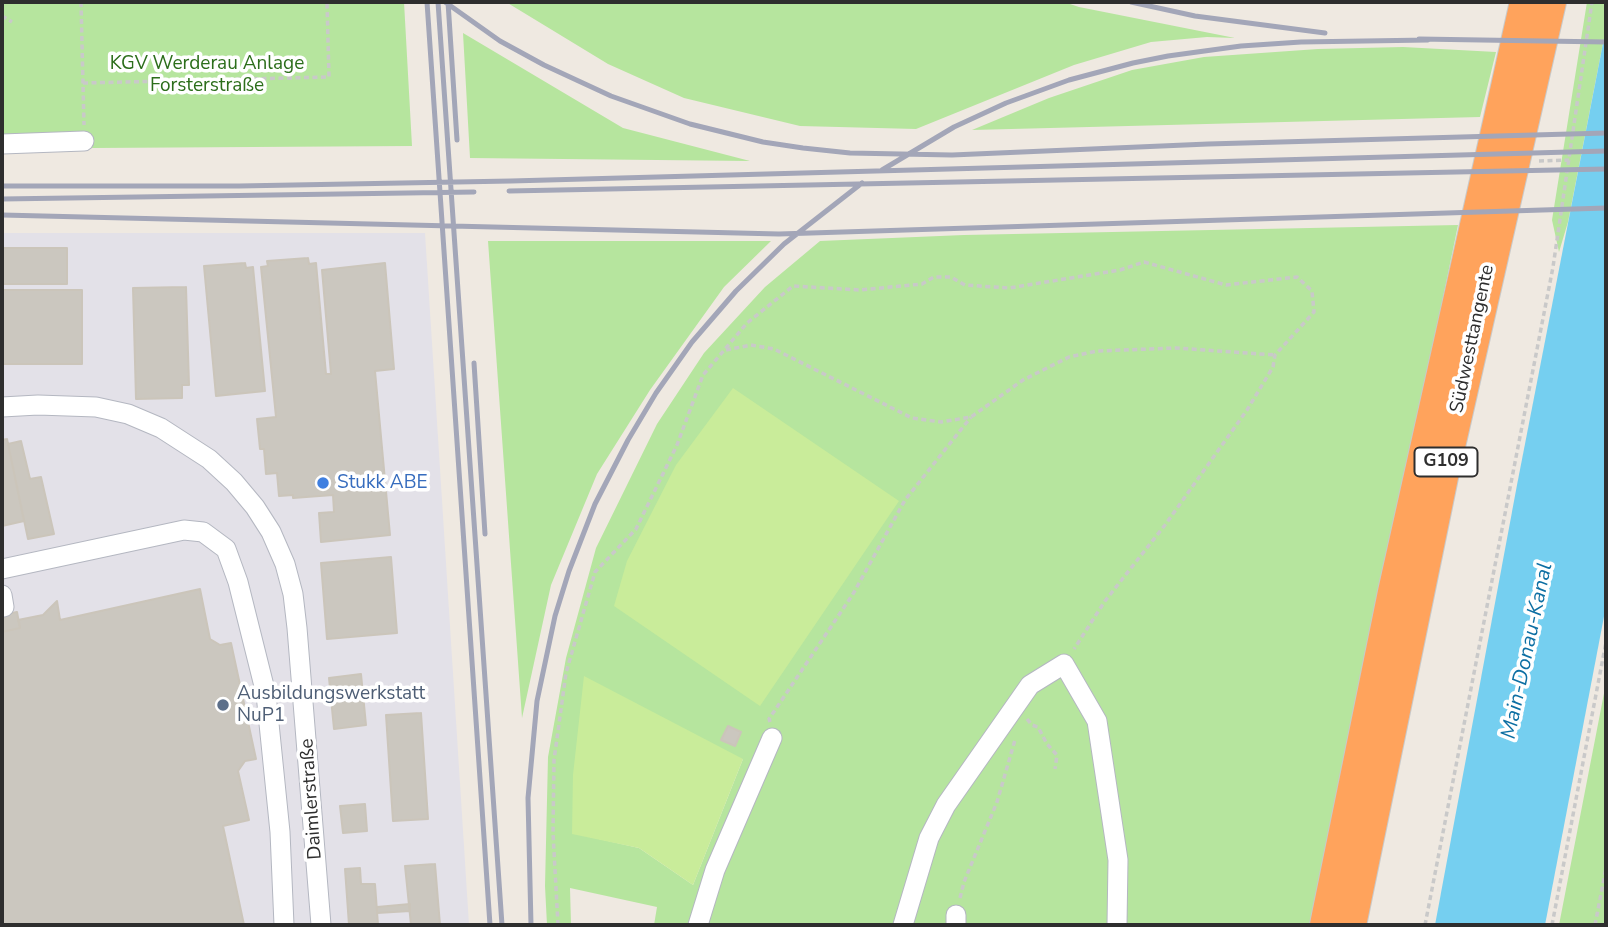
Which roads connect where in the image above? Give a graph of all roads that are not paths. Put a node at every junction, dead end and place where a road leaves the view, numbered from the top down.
1 (1525, 2) edge
2 (1550, 2) edge
3 (84, 141) road end
4 (2, 144) edge
5 (2, 407) edge
6 (2, 569) edge
7 (2, 595) edge
8 (2, 607) edge
9 (772, 738) road end
10 (284, 925) edge
11 (321, 925) edge
12 (698, 925) edge
13 (903, 925) edge
14 (1117, 925) edge
15 (1325, 925) edge
16 (1351, 925) edge

1 - 15 highway, Südwesttangente / G109
2 - 16 highway, Südwesttangente / G109
3 - 4 street
5 - 11 street, Daimlerstraße
6 - 10 street
7 - 8 street
9 - 12 street
13 - 14 street

